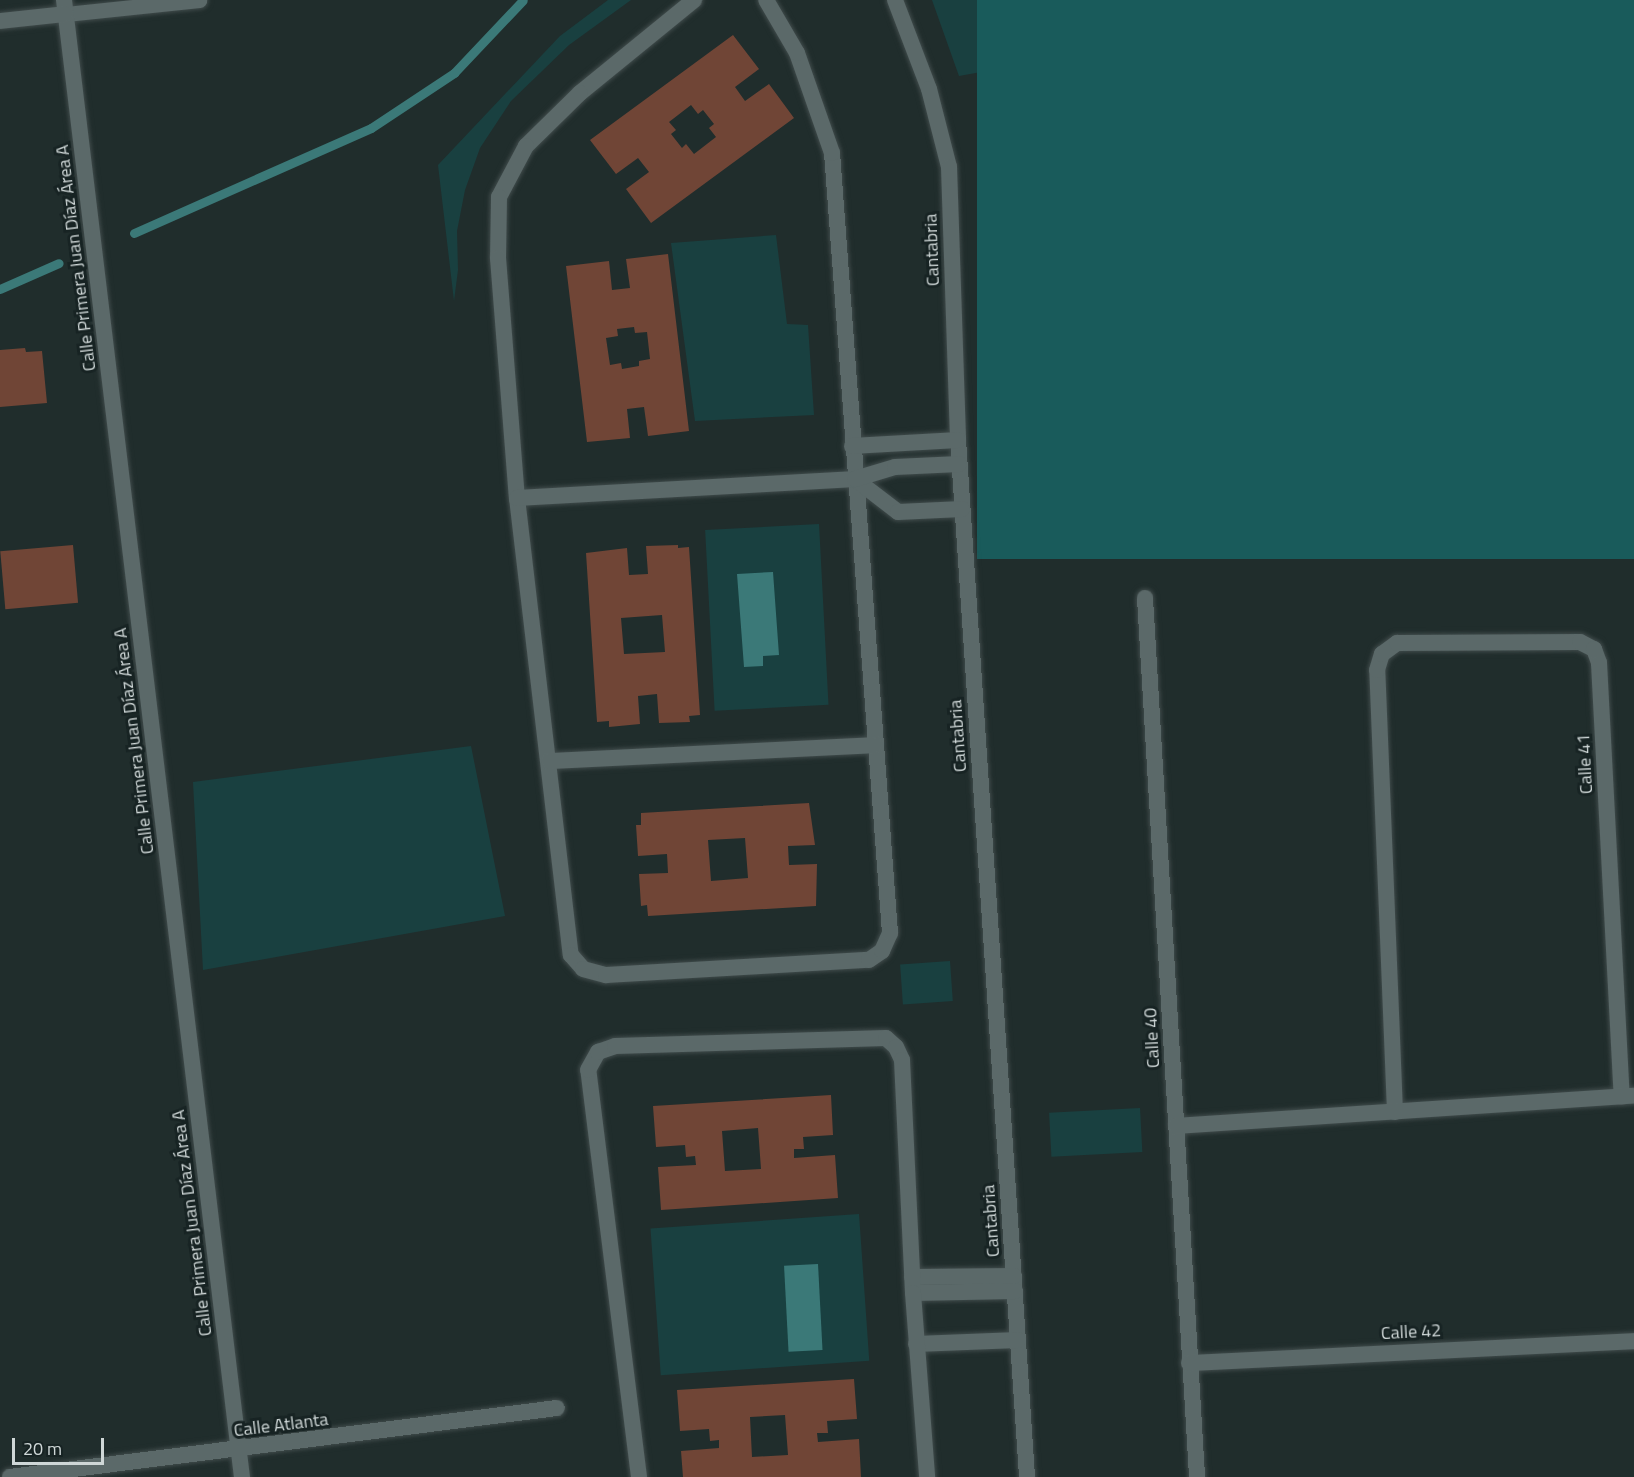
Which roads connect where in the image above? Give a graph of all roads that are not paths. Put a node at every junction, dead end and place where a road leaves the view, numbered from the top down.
1 (199, 0) edge
2 (694, 0) edge
3 (766, 0) edge
4 (895, 0) edge
5 (65, 7) edge
6 (0, 21) edge
7 (957, 440) junction
8 (852, 446) junction
9 (959, 464) junction
10 (855, 479) junction
11 (517, 498) junction
12 (962, 509) junction
13 (1144, 598) dead end
14 (875, 745) junction
15 (549, 761) junction
16 (1628, 1096) edge
17 (1395, 1112) junction
18 (1176, 1126) junction
19 (1014, 1284) junction
20 (912, 1285) junction
21 (1018, 1340) junction
22 (1634, 1341) edge
23 (916, 1344) junction
24 (1189, 1363) junction
25 (557, 1408) dead end
26 (239, 1451) junction
27 (10, 1477) edge
28 (242, 1477) edge
29 (639, 1477) edge
30 (927, 1477) edge
31 (1027, 1477) edge
32 (1197, 1477) edge

1 - 5 lane
2 - 11 street
3 - 8 street
4 - 7 street, Cantabria
5 - 6 street
5 - 26 street, Calle Primera Juan Díaz Área A
7 - 8 street
7 - 9 street, Cantabria
8 - 10 street
9 - 10 street
9 - 12 street, Cantabria
10 - 11 street
10 - 12 street
10 - 14 street
11 - 15 street
12 - 19 street, Cantabria
13 - 18 street, Calle 40
14 - 15 street
14 - 15 street
16 - 17 street
16 - 17 street, Calle 41
17 - 18 street
18 - 24 street, Calle 40
19 - 20 street
19 - 21 street, Cantabria
20 - 23 street
20 - 29 street
21 - 23 street
21 - 31 street, Cantabria
22 - 24 street, Calle 42
23 - 30 street
24 - 32 street, Calle 40
25 - 26 street, Calle Atlanta
26 - 27 street, Calle Atlanta
26 - 28 street, Calle Primera Juan Díaz Área A

